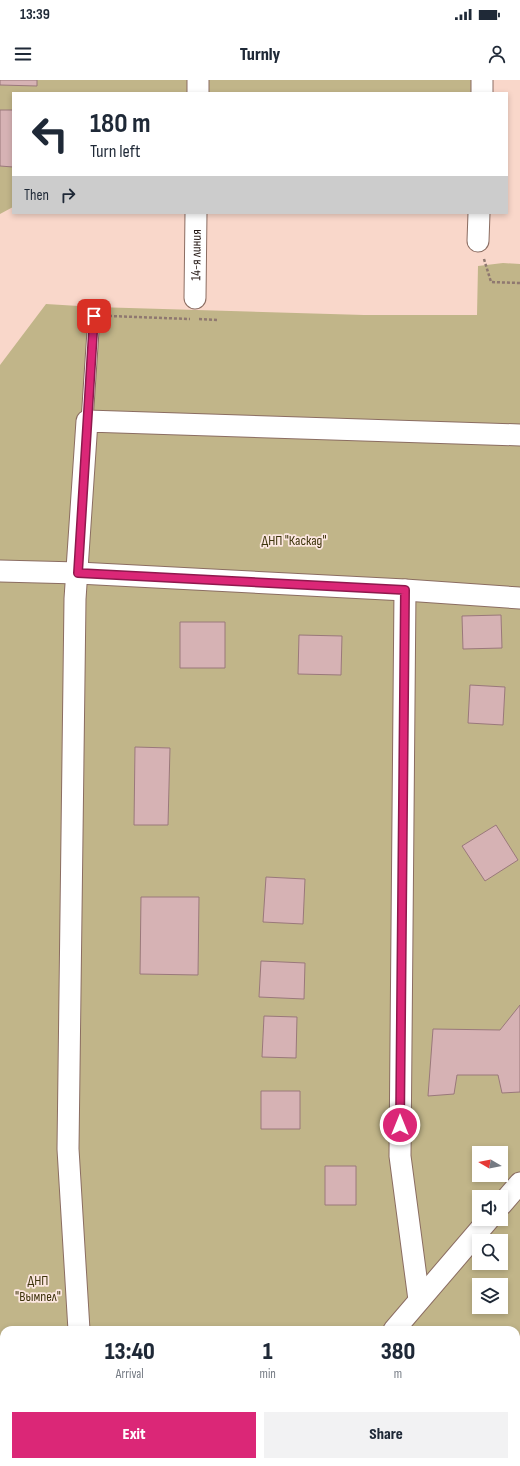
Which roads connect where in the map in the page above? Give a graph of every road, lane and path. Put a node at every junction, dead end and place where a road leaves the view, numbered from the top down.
1 (198, 80) edge
2 (482, 80) edge
3 (198, 92) edge
4 (482, 92) edge
5 (196, 214) edge
6 (478, 214) edge
7 (478, 241) joint
8 (520, 283) edge
9 (195, 298) dead end
10 (94, 316) joint
11 (217, 320) dead end
12 (87, 421) junction
13 (520, 435) edge
14 (0, 571) edge
15 (78, 573) junction
16 (405, 590) junction
17 (520, 598) edge
18 (520, 1183) edge
19 (508, 1197) edge
20 (483, 1226) edge
21 (419, 1300) junction
22 (79, 1326) edge
23 (397, 1326) edge

1 - 3 street
2 - 4 street
5 - 9 street, 14-я линия
6 - 7 street
7 - 8 path
10 - 11 path
10 - 12 lane
12 - 13 street
12 - 15 street
14 - 15 street
15 - 16 street
15 - 22 street
16 - 17 street
16 - 21 street
18 - 19 street
20 - 21 street
21 - 23 street

